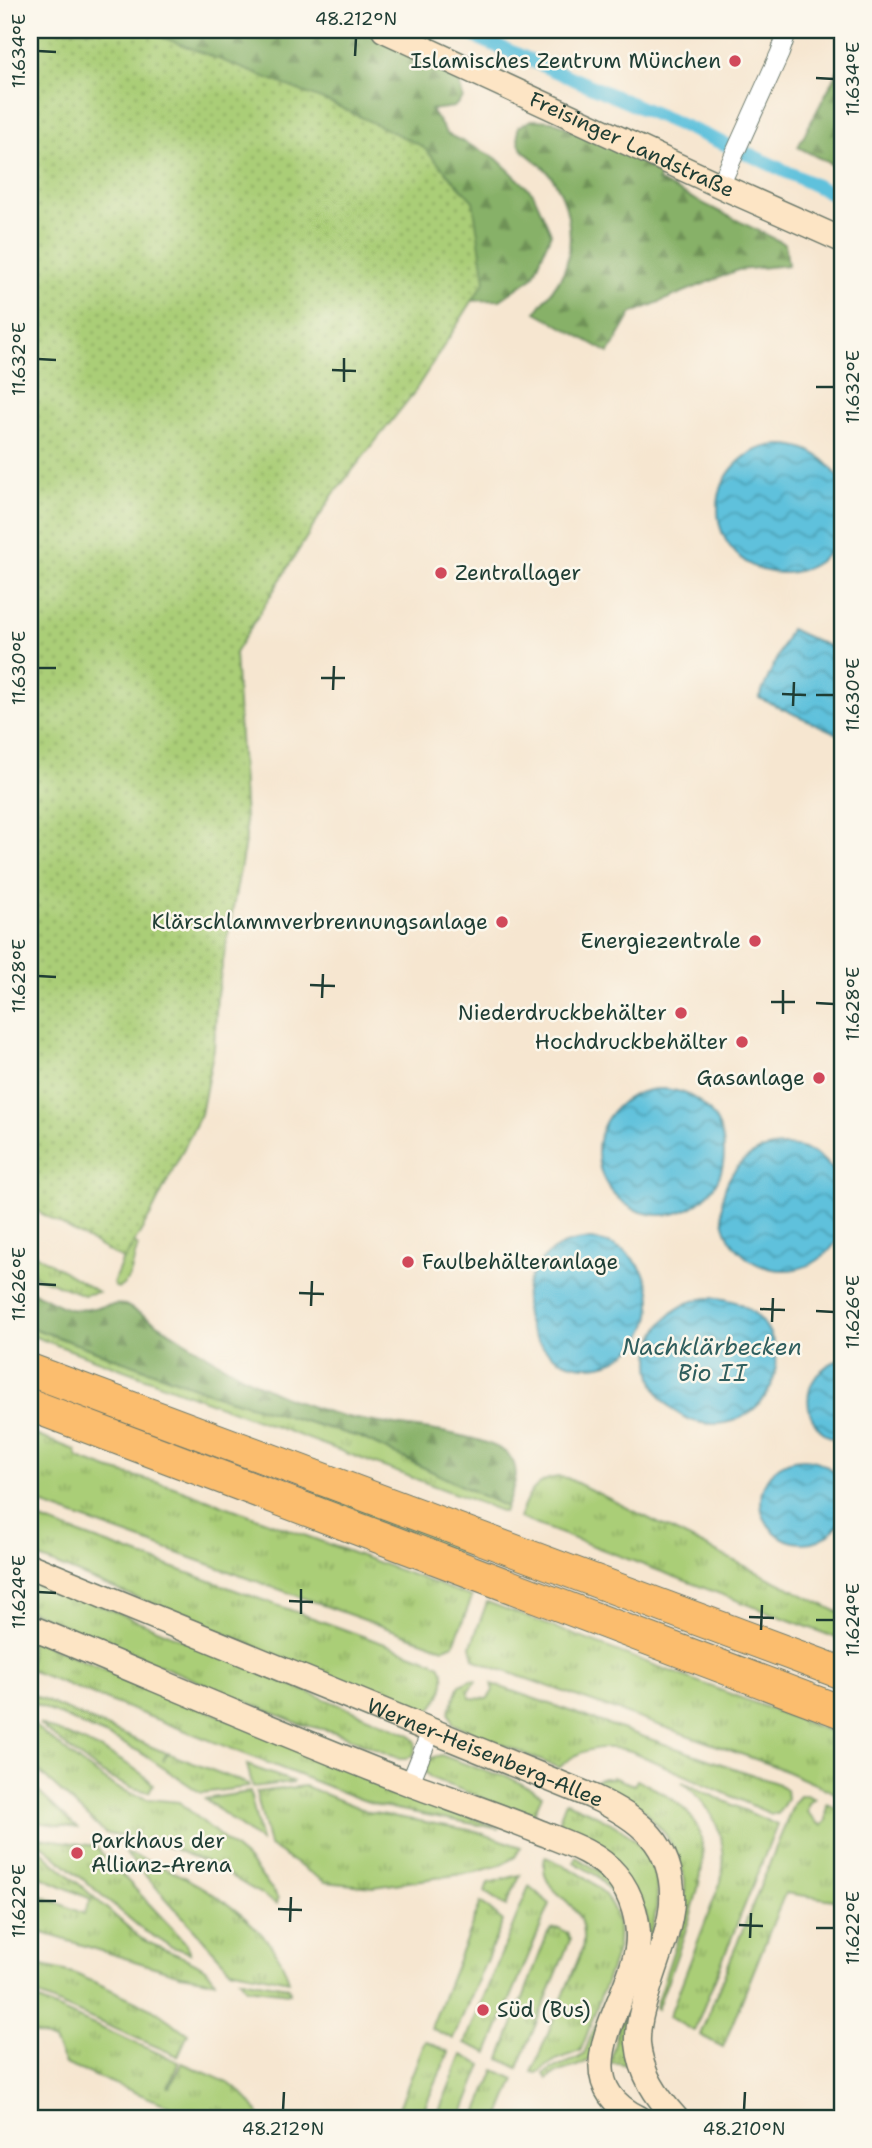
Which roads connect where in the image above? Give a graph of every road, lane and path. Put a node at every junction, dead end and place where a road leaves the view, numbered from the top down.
1 (384, 30) edge
2 (784, 30) edge
3 (720, 186) junction
4 (842, 240) edge
5 (30, 1353) edge
6 (30, 1370) edge
7 (111, 1401) junction
8 (30, 1405) edge
9 (30, 1566) edge
10 (30, 1628) edge
11 (842, 1673) edge
12 (842, 1712) edge
13 (431, 1731) junction
14 (410, 1783) junction
15 (639, 2118) edge
16 (676, 2118) edge

1 - 3 street, Freisinger Landstraße
2 - 3 street
3 - 4 street, Freisinger Landstraße
5 - 7 highway
6 - 7 highway
7 - 11 highway
8 - 12 highway
9 - 13 street, Werner-Heisenberg-Allee
10 - 14 street
13 - 14 street
13 - 16 street, Werner-Heisenberg-Allee
14 - 15 street

